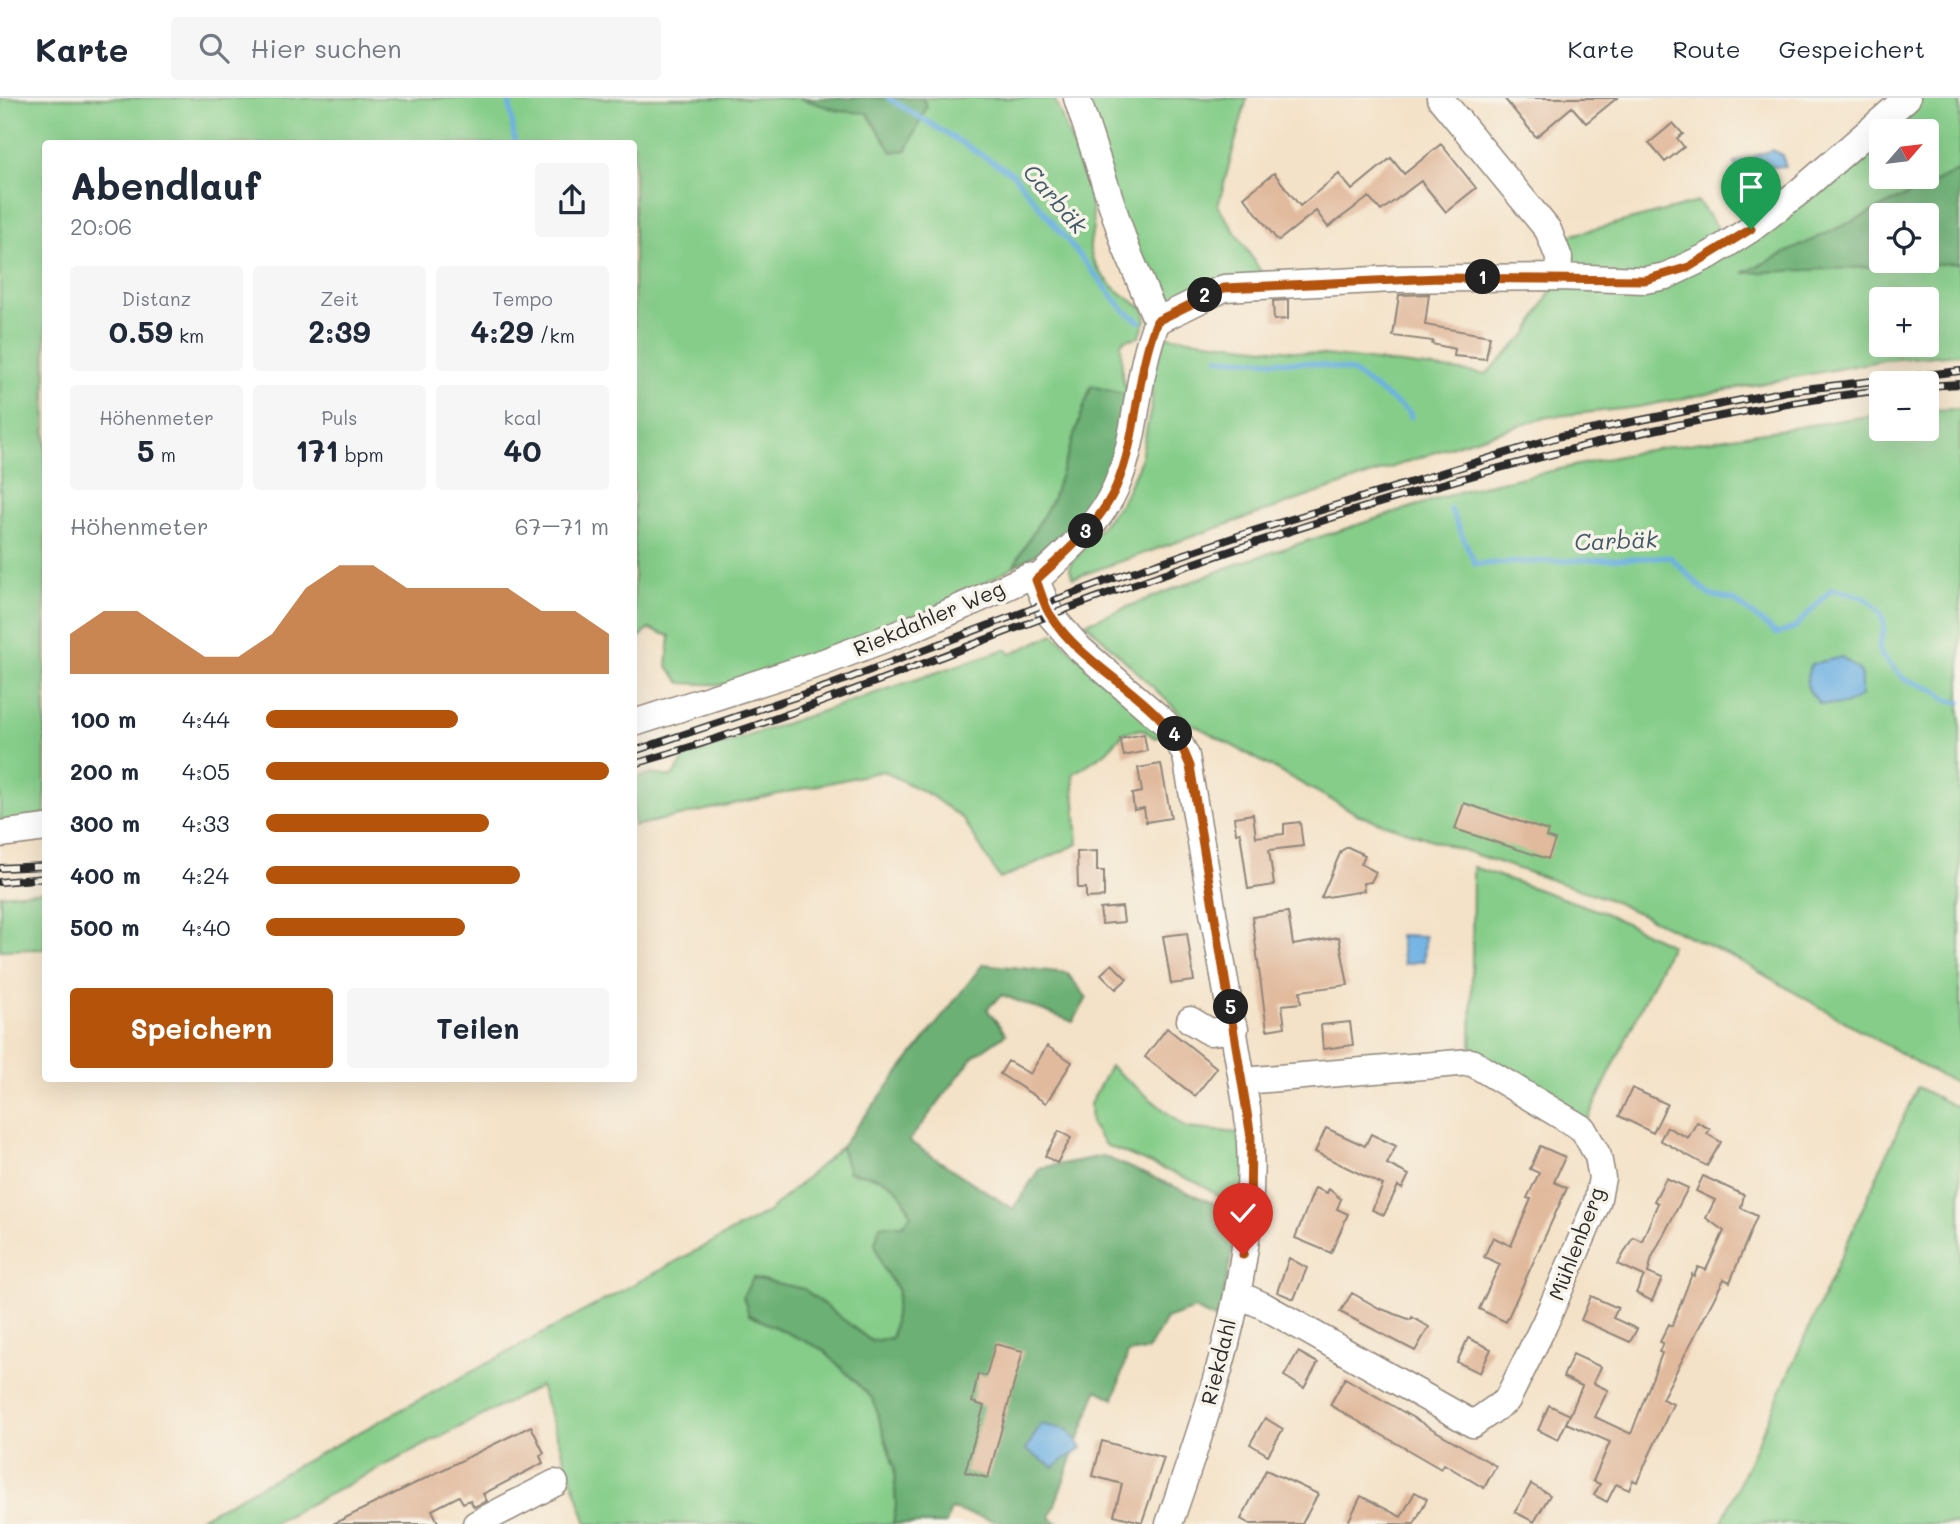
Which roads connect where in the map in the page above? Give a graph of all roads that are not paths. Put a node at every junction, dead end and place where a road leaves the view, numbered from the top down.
1 (1077, 98) edge
2 (1440, 98) edge
3 (1907, 98) edge
4 (1558, 277) junction
5 (1157, 321) junction
6 (1036, 580) junction
7 (637, 722) edge
8 (42, 829) edge
9 (0, 834) edge
10 (1190, 1020) dead end
11 (1235, 1029) junction
12 (1243, 1081) junction
13 (1237, 1294) junction
14 (555, 1483) dead end
15 (476, 1524) edge
16 (1169, 1524) edge

1 - 5 street
2 - 4 street
3 - 4 street
4 - 5 street
5 - 6 street
6 - 7 street, Riekdahler Weg
6 - 11 street, Riekdahl
8 - 9 street
10 - 11 street
11 - 12 street, Riekdahl
12 - 13 street, Riekdahl
12 - 13 street, Mühlenberg
13 - 16 street, Riekdahl
14 - 15 street

